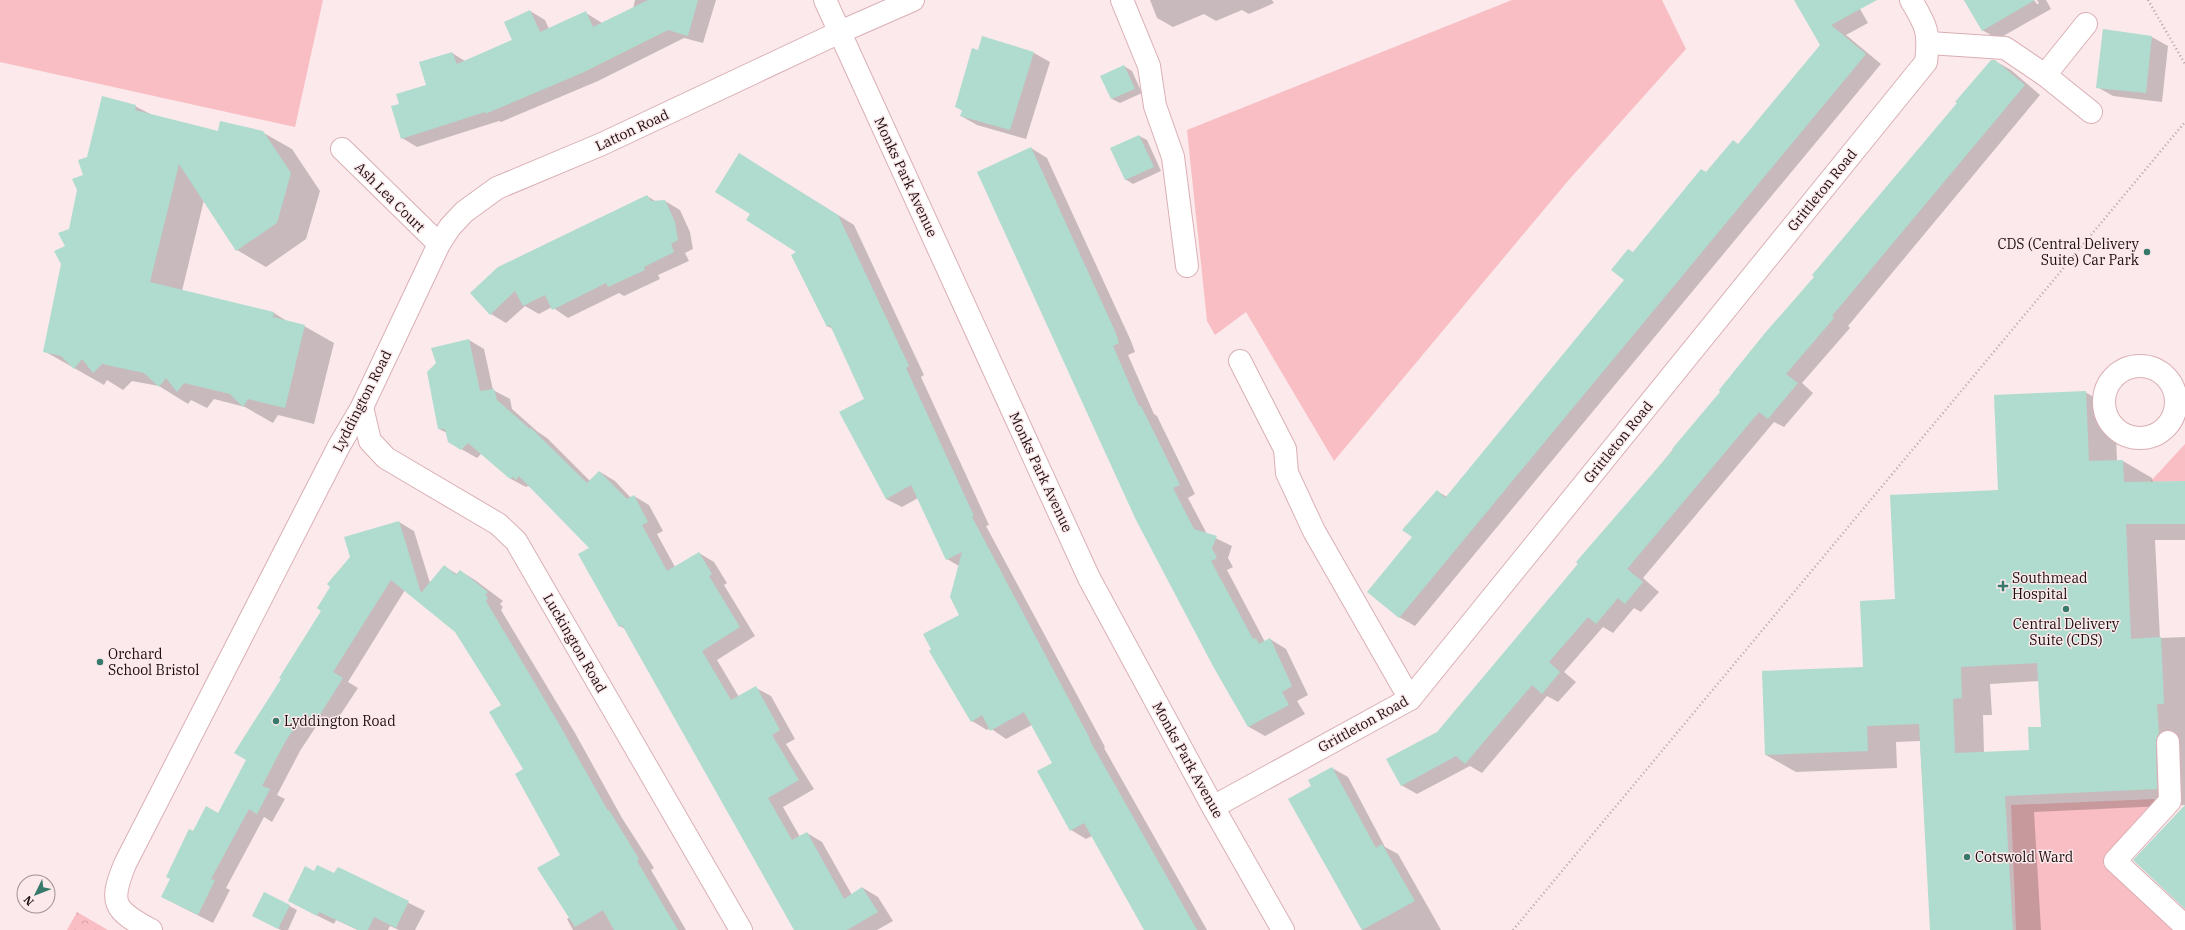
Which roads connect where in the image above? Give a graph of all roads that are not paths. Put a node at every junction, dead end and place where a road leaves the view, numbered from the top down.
1 (825, 0) edge
2 (913, 0) edge
3 (1122, 0) edge
4 (1911, 0) edge
5 (2086, 24) dead end
6 (840, 32) junction
7 (1929, 43) junction
8 (2045, 75) junction
9 (2091, 112) dead end
10 (342, 149) dead end
11 (439, 244) junction
12 (1187, 266) dead end
13 (1240, 361) dead end
14 (362, 407) junction
15 (1410, 699) junction
16 (2168, 742) dead end
17 (1213, 807) junction
18 (2185, 926) edge
19 (151, 930) edge
20 (741, 930) edge
21 (1283, 930) edge

1 - 6 street, Monks Park Avenue
2 - 6 street, Latton Road
3 - 12 street
4 - 7 street, Grittleton Road
5 - 8 street
6 - 11 street, Latton Road
6 - 17 street, Monks Park Avenue
7 - 8 street
7 - 15 street, Grittleton Road
8 - 9 street
10 - 11 street, Ash Lea Court
11 - 14 street, Lyddington Road
13 - 15 street
14 - 19 street, Lyddington Road
14 - 20 street, Luckington Road
15 - 17 street, Grittleton Road
16 - 18 street
17 - 21 street, Monks Park Avenue

